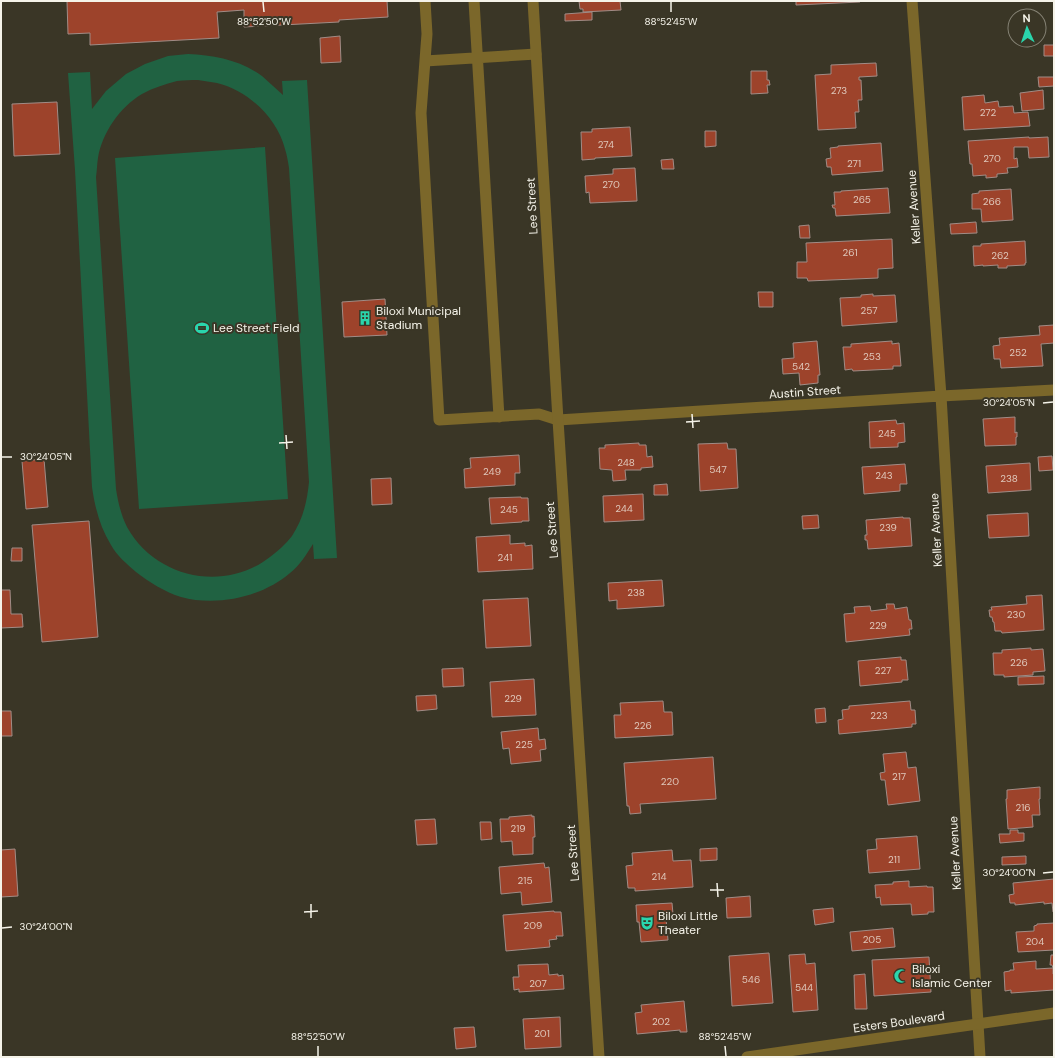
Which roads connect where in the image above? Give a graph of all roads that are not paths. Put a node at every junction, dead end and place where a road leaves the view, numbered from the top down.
1 (425, 1) edge
2 (474, 1) edge
3 (533, 1) edge
4 (912, 1) edge
5 (536, 54) junction
6 (478, 57) junction
7 (425, 61) junction
8 (1054, 390) edge
9 (941, 396) junction
10 (499, 417) junction
11 (558, 420) junction
12 (1054, 1013) edge
13 (978, 1024) junction
14 (599, 1057) edge
15 (747, 1057) edge
16 (980, 1057) edge

1 - 7 street
2 - 6 street
3 - 5 street, Lee Street
4 - 9 street, Keller Avenue
5 - 6 street
5 - 11 street, Lee Street
6 - 7 street
6 - 10 street
7 - 10 street
8 - 9 street, Austin Street
9 - 11 street, Austin Street
9 - 13 street, Keller Avenue
10 - 11 street
11 - 14 street, Lee Street
12 - 13 street, Esters Boulevard
13 - 15 street, Esters Boulevard
13 - 16 street, Keller Avenue

